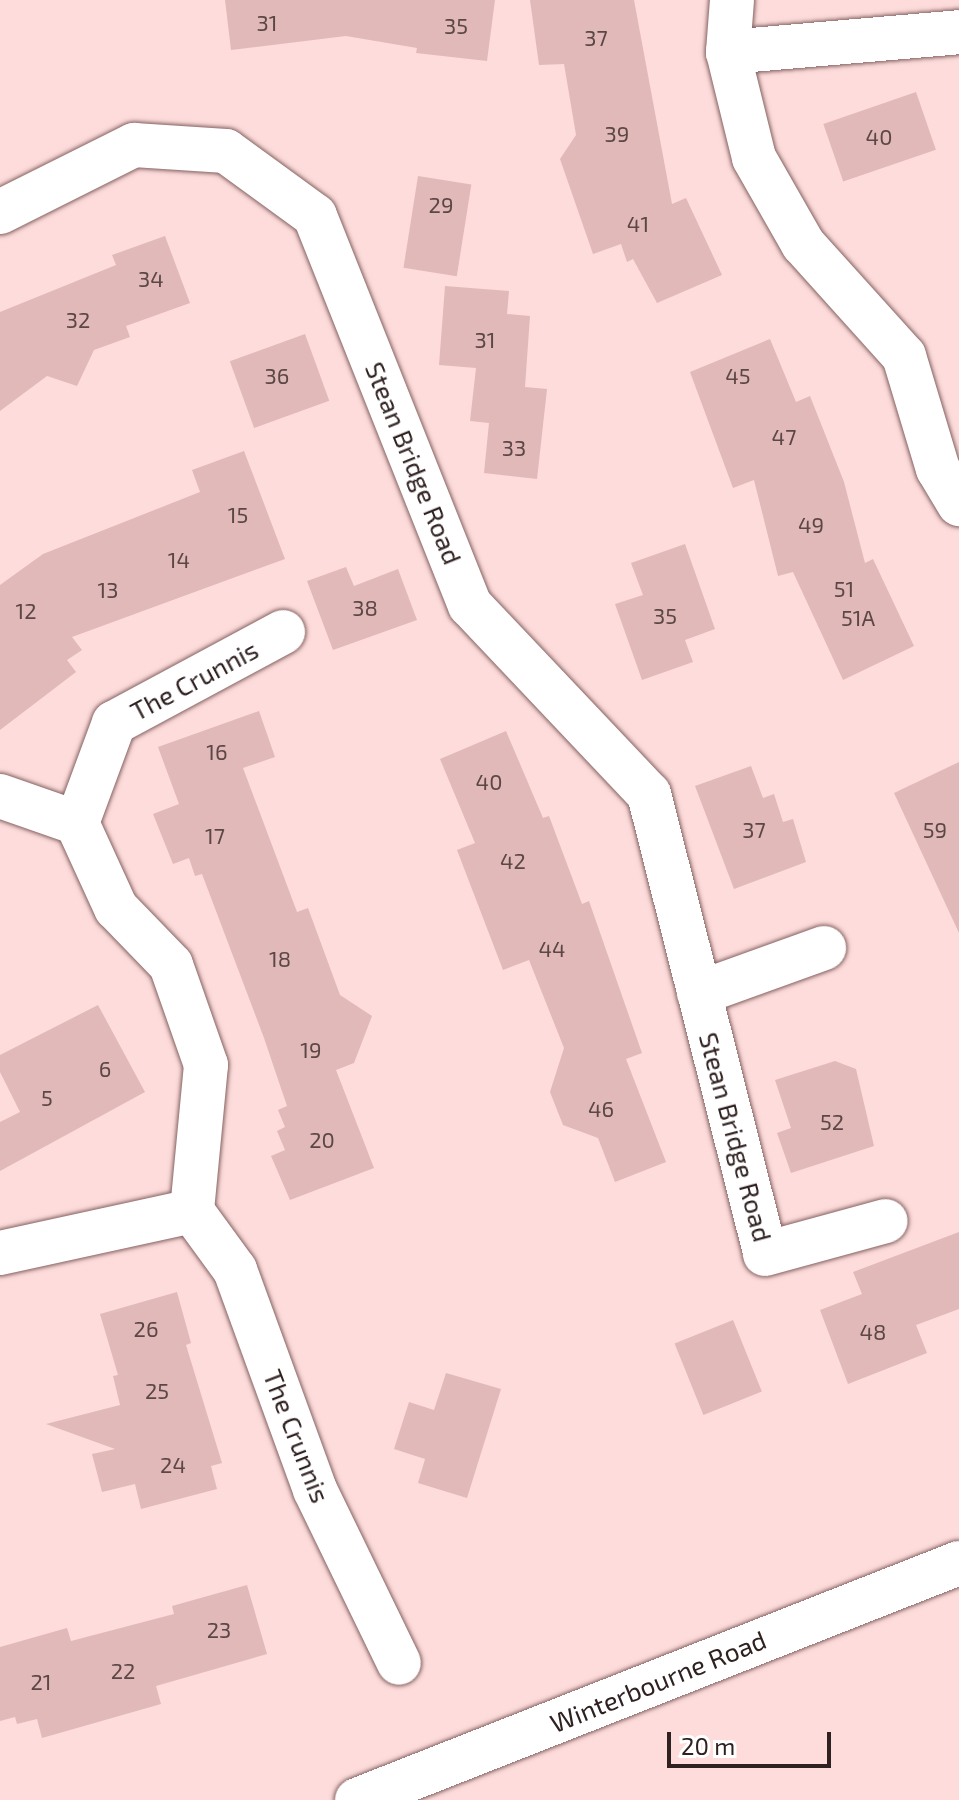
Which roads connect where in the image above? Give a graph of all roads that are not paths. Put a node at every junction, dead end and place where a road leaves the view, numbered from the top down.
1 (732, 0) edge
2 (959, 32) edge
3 (728, 52) junction
4 (0, 212) edge
5 (959, 504) edge
6 (283, 632) dead end
7 (0, 796) edge
8 (77, 823) junction
9 (824, 948) dead end
10 (699, 993) junction
11 (192, 1211) junction
12 (886, 1221) dead end
13 (0, 1253) edge
14 (959, 1563) edge
15 (399, 1663) dead end
16 (357, 1800) edge

1 - 3 street
2 - 3 street
3 - 5 street
4 - 10 street, Stean Bridge Road
6 - 8 street, The Crunnis
7 - 8 street
8 - 11 street
9 - 10 street
10 - 12 street, Stean Bridge Road
11 - 13 street
11 - 15 street, The Crunnis
14 - 16 street, Winterbourne Road

